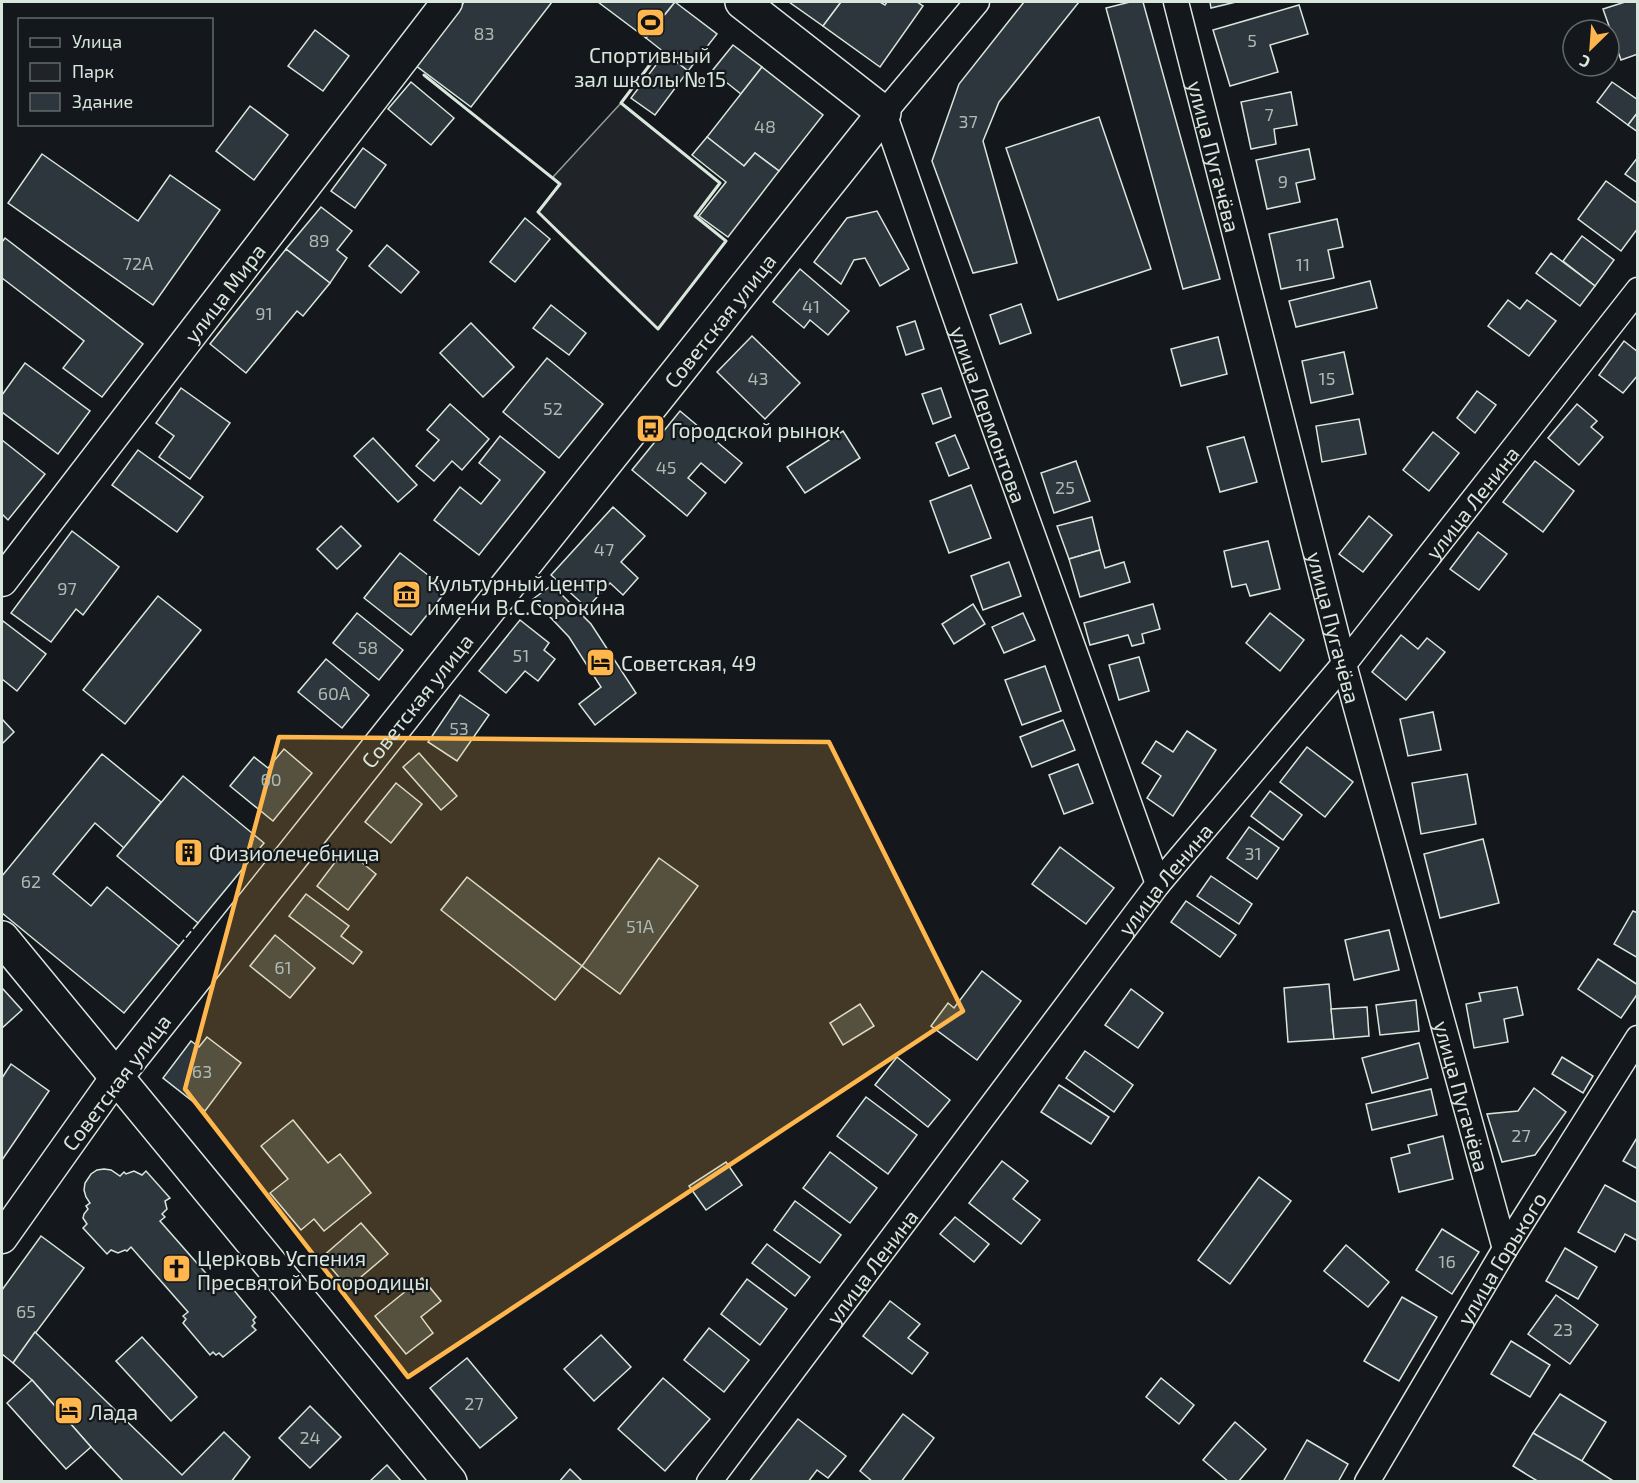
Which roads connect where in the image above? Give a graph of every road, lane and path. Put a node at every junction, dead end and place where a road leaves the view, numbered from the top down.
1 (447, 2) edge
2 (742, 2) edge
3 (977, 2) edge
4 (1176, 2) edge
5 (884, 113) junction
6 (1638, 290) edge
7 (2, 581) edge
8 (1344, 664) junction
9 (1158, 884) junction
10 (2, 938) edge
11 (1638, 1038) edge
12 (116, 1077) junction
13 (2, 1238) edge
14 (1505, 1249) junction
15 (450, 1482) edge
16 (709, 1482) edge
17 (1367, 1482) edge

1 - 7 street, улица Мира
2 - 5 main road
3 - 5 street, Советская улица
4 - 8 street, улица Пугачёва
5 - 9 street, улица Лермонтова
5 - 12 main road, Советская улица
6 - 8 street, улица Ленина
8 - 9 street, улица Ленина
8 - 14 street, улица Пугачёва
9 - 16 street, улица Ленина
10 - 12 main road
11 - 14 street, улица Горького
12 - 13 street, Советская улица
12 - 15 main road
14 - 17 street, улица Горького

